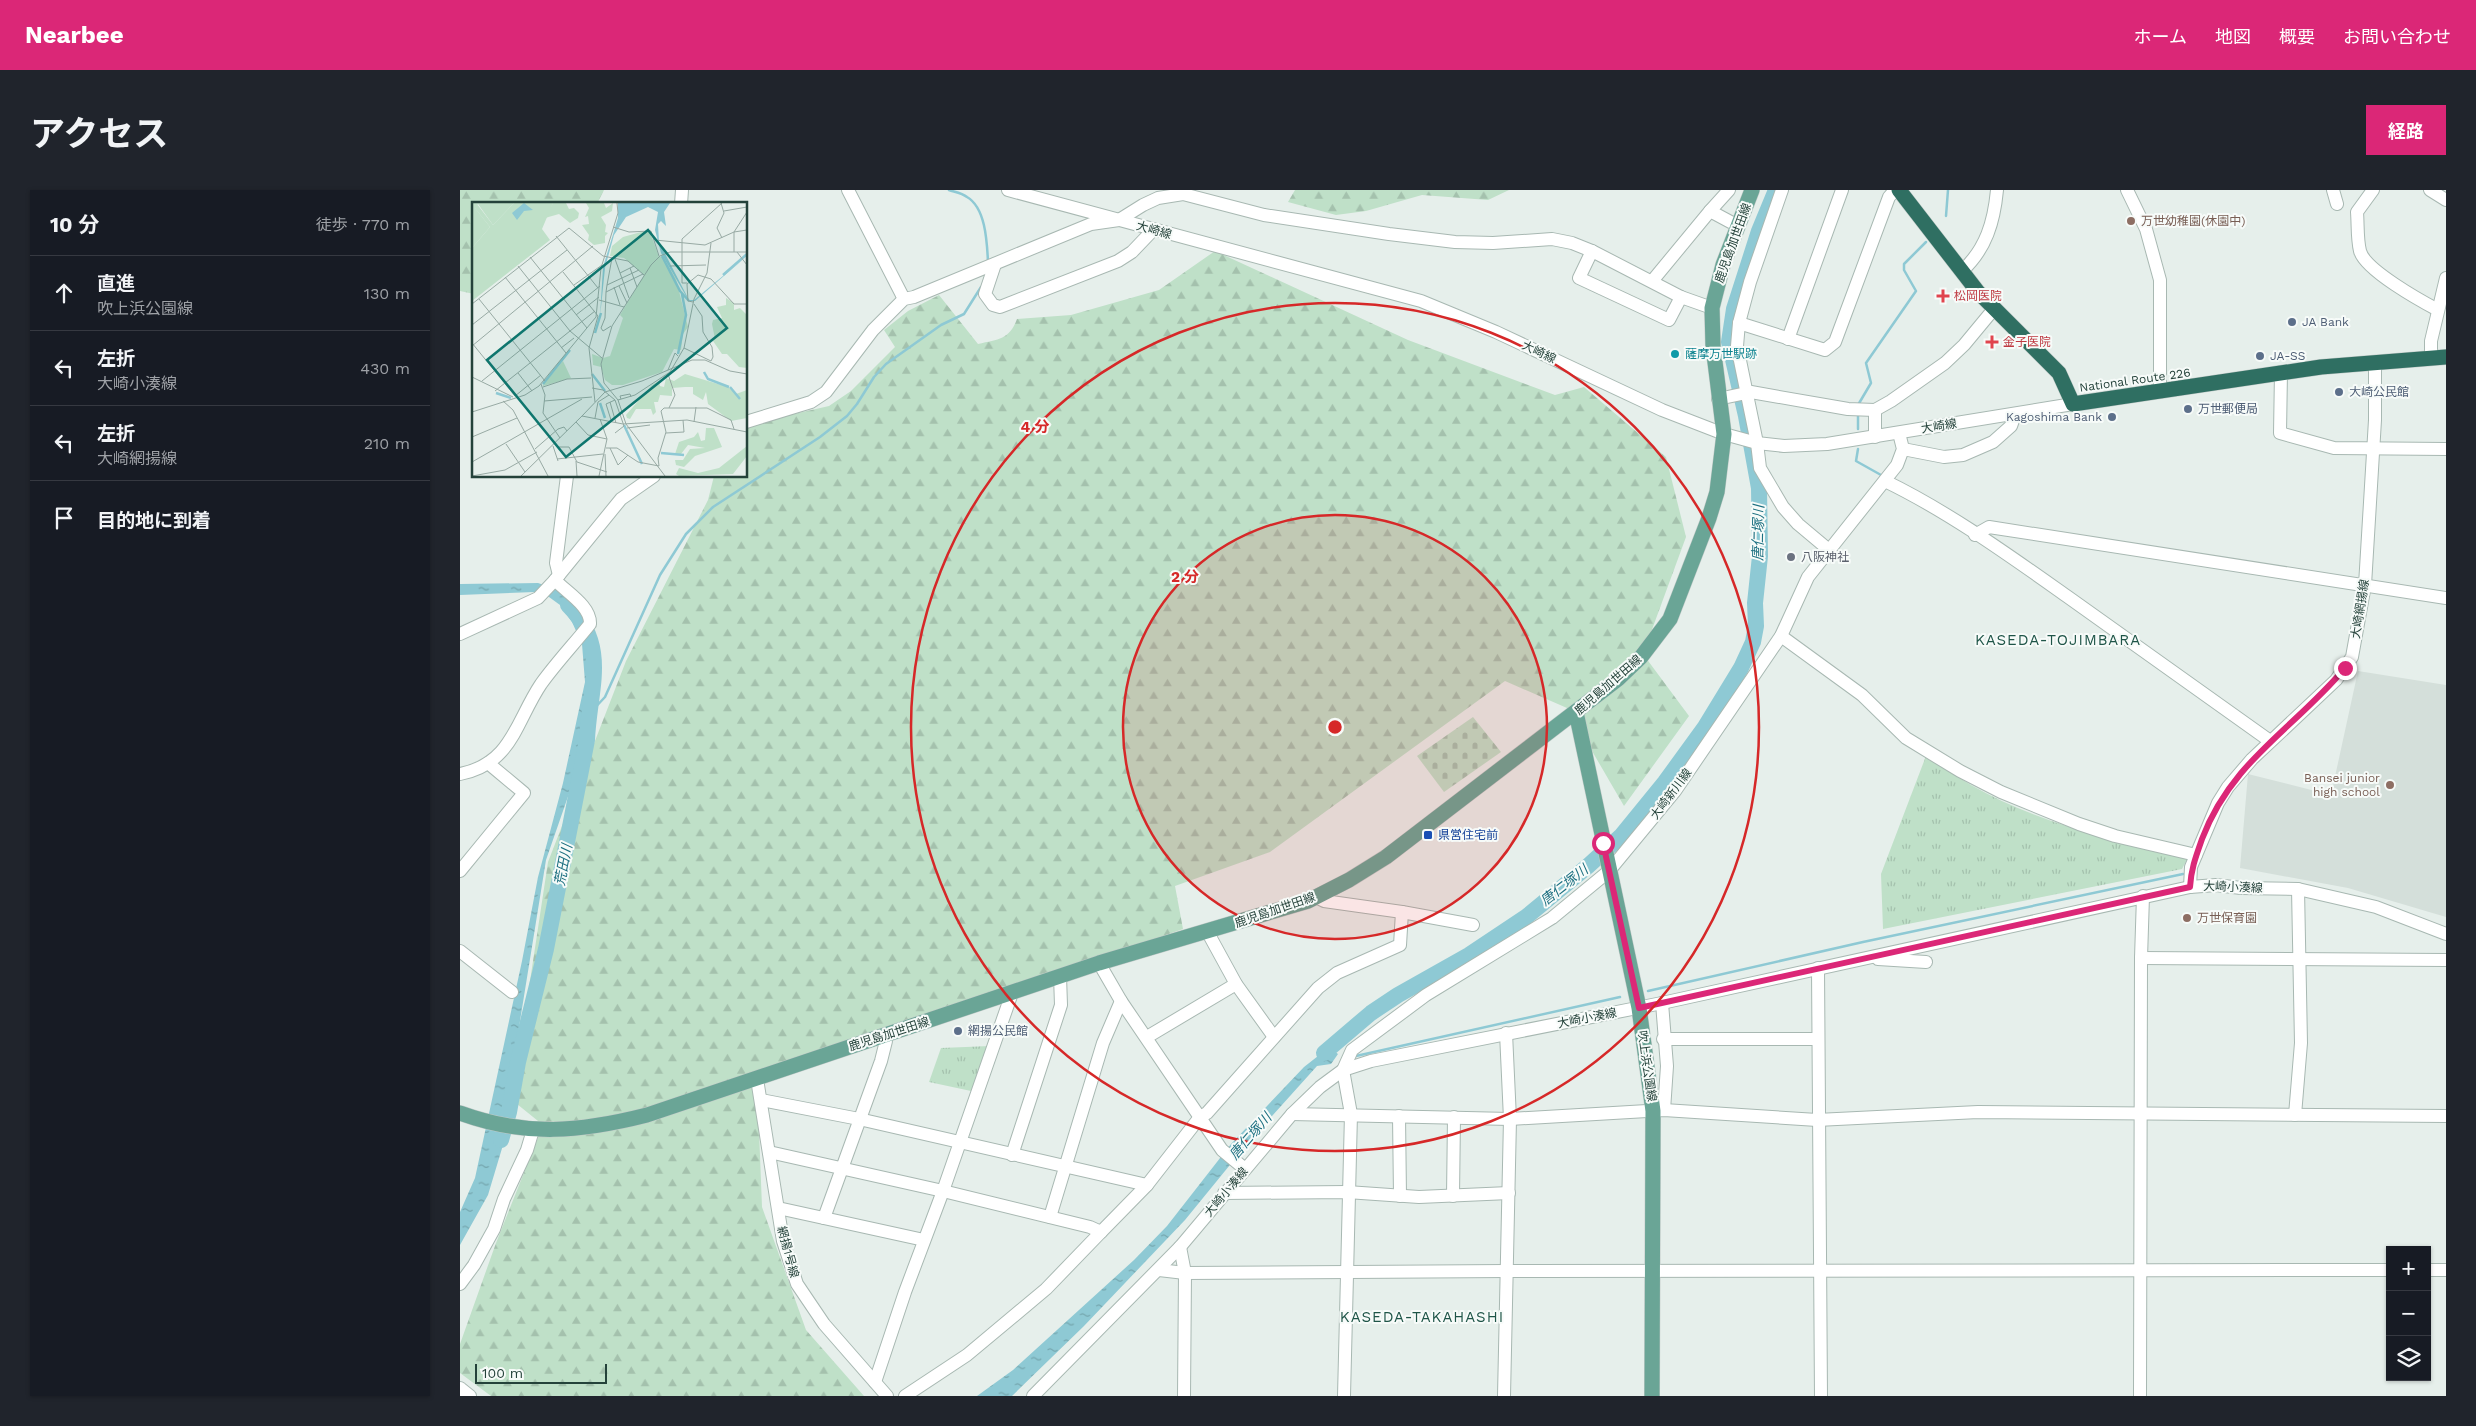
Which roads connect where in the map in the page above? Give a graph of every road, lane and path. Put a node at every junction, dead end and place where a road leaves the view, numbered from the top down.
1 (848, 190) edge
2 (1008, 190) edge
3 (1729, 190) edge
4 (1752, 190) edge
5 (1782, 190) edge
6 (1842, 190) edge
7 (1895, 190) edge
8 (1899, 190) edge
9 (1997, 190) edge
10 (2127, 190) edge
11 (2333, 190) edge
12 (2373, 190) edge
13 (2430, 190) edge
14 (1184, 192) edge
15 (2446, 200) edge
16 (2337, 204) dead end
17 (1710, 212) junction
18 (1120, 220) junction
19 (1738, 226) junction
20 (1153, 230) junction
21 (1592, 251) junction
22 (995, 264) junction
23 (1962, 272) junction
24 (2446, 278) edge
25 (1652, 280) junction
26 (1680, 296) junction
27 (904, 299) junction
28 (1712, 308) junction
29 (1994, 310) junction
30 (2438, 310) junction
31 (1739, 323) junction
32 (1788, 339) junction
33 (2438, 357) edge
34 (2375, 362) junction
35 (2280, 372) junction
36 (2160, 392) junction
37 (1735, 395) junction
38 (2073, 404) junction
39 (1875, 410) junction
40 (2015, 415) junction
41 (748, 421) edge
42 (1899, 433) junction
43 (1724, 434) junction
44 (1875, 437) junction
45 (1755, 442) junction
46 (2372, 447) junction
47 (1903, 449) junction
48 (2446, 449) edge
49 (566, 478) edge
50 (651, 478) edge
51 (1886, 481) junction
52 (1975, 535) junction
53 (1829, 550) junction
54 (556, 579) junction
55 (2365, 586) junction
56 (2446, 598) edge
57 (460, 634) edge
58 (1780, 636) junction
59 (1576, 712) junction
60 (1550, 731) junction
61 (1582, 739) junction
62 (2270, 741) junction
63 (488, 764) junction
64 (460, 774) edge
65 (2196, 855) junction
66 (1608, 867) junction
67 (460, 871) edge
68 (2190, 887) junction
69 (2298, 889) junction
70 (2143, 896) junction
71 (1316, 897) junction
72 (1402, 912) junction
73 (1473, 925) dead end
74 (1207, 931) junction
75 (2446, 934) edge
76 (460, 950) edge
77 (1863, 958) junction
78 (2141, 958) junction
79 (2301, 959) junction
80 (2446, 960) edge
81 (1926, 962) dead end
82 (1099, 964) junction
83 (1818, 968) junction
84 (1060, 976) junction
85 (1236, 984) junction
86 (512, 992) dead end
87 (1012, 992) junction
88 (1121, 1001) junction
89 (1662, 1003) junction
90 (1639, 1008) junction
91 (1506, 1033) junction
92 (882, 1035) junction
93 (1147, 1037) junction
94 (1274, 1037) junction
95 (1663, 1038) junction
96 (1818, 1039) junction
97 (1343, 1070) junction
98 (757, 1078) junction
99 (761, 1100) junction
100 (1659, 1111) junction
101 (460, 1113) edge
102 (1292, 1114) junction
103 (1350, 1114) junction
104 (2141, 1114) junction
105 (2295, 1115) junction
106 (1399, 1116) junction
107 (2446, 1116) edge
108 (1200, 1117) junction
109 (1454, 1117) junction
110 (858, 1119) junction
111 (1510, 1119) junction
112 (1817, 1120) junction
113 (527, 1129) junction
114 (960, 1142) junction
115 (769, 1152) junction
116 (1012, 1155) junction
117 (1064, 1166) junction
118 (1241, 1166) junction
119 (842, 1168) junction
120 (1147, 1185) junction
121 (943, 1191) junction
122 (1347, 1192) junction
123 (1224, 1193) junction
124 (1509, 1194) junction
125 (1400, 1196) junction
126 (1453, 1196) junction
127 (778, 1208) junction
128 (1050, 1217) junction
129 (824, 1218) junction
130 (1101, 1232) junction
131 (924, 1240) junction
132 (1180, 1247) junction
133 (1159, 1270) junction
134 (1507, 1270) junction
135 (1821, 1270) junction
136 (2140, 1270) junction
137 (2386, 1270) edge
138 (2431, 1270) edge
139 (2446, 1270) edge
140 (1652, 1271) junction
141 (1346, 1272) junction
142 (1185, 1274) junction
143 (461, 1280) edge
144 (875, 1382) junction
145 (460, 1388) edge
146 (470, 1396) edge
147 (887, 1396) edge
148 (905, 1396) edge
149 (1033, 1396) edge
150 (1184, 1396) edge
151 (1344, 1396) edge
152 (1504, 1396) edge
153 (1652, 1396) edge
154 (1821, 1396) edge
155 (2140, 1396) edge

1 - 27 street
2 - 18 street, 大崎線
3 - 17 street
4 - 19 main road, 鹿児島加世田線
5 - 31 street
6 - 32 street
7 - 32 street
8 - 23 highway, National Route 226
9 - 23 street
10 - 36 street
11 - 16 street
12 - 30 street
13 - 15 street
14 - 18 street
14 - 21 street
17 - 19 street
17 - 25 street
18 - 20 street, 大崎線
18 - 22 street
19 - 28 main road, 鹿児島加世田線
20 - 22 street
20 - 43 street, 大崎線
21 - 25 street
21 - 26 street
22 - 27 street
23 - 29 highway, National Route 226
24 - 30 street
25 - 26 street
26 - 28 street
27 - 41 street
28 - 37 main road, 鹿児島加世田線
29 - 38 highway, National Route 226
29 - 39 street
30 - 33 street
31 - 32 street
31 - 37 street
33 - 34 highway, National Route 226
34 - 35 highway, National Route 226
34 - 46 street, 大崎網揚線
35 - 36 highway, National Route 226
35 - 46 street
36 - 38 highway, National Route 226
37 - 39 street
37 - 43 main road, 鹿児島加世田線
37 - 45 street
38 - 40 street, 大崎線
39 - 44 street
40 - 42 street, 大崎線
40 - 47 street
42 - 44 street, 大崎線
42 - 47 street
43 - 45 street, 大崎線
43 - 59 main road, 鹿児島加世田線
44 - 45 street, 大崎線
45 - 53 street
46 - 48 street
46 - 55 street, 大崎網揚線
47 - 51 street, 大崎新川線
49 - 54 street
50 - 54 street
51 - 52 street
51 - 53 street, 大崎新川線
52 - 55 street
52 - 62 street
53 - 58 street, 大崎新川線
54 - 57 street
54 - 63 street
55 - 56 street
55 - 62 street, 大崎網揚線
58 - 65 street
58 - 66 street, 大崎新川線
59 - 60 main road, 鹿児島加世田線
59 - 61 main road, 吹上浜公園線
60 - 61 main road
60 - 71 main road, 鹿児島加世田線
61 - 66 main road, 吹上浜公園線
62 - 65 street, 大崎網揚線
63 - 64 street
63 - 67 street
65 - 68 street, 大崎網揚線
66 - 90 main road, 吹上浜公園線
66 - 97 street, 大崎新川線
68 - 69 street, 大崎小湊線
68 - 70 street, 大崎小湊線
69 - 75 street, 大崎小湊線
69 - 79 street
70 - 77 street, 大崎小湊線
70 - 78 street
71 - 72 street
71 - 74 main road, 鹿児島加世田線
72 - 73 street
72 - 94 street
74 - 82 main road, 鹿児島加世田線
74 - 85 street
76 - 86 street
77 - 81 street
77 - 83 street, 大崎小湊線
78 - 79 street
78 - 104 street
79 - 80 street
79 - 105 street
82 - 84 main road, 鹿児島加世田線
82 - 88 street
83 - 89 street, 大崎小湊線
83 - 96 street
84 - 87 main road, 鹿児島加世田線
84 - 116 street
85 - 93 street
85 - 94 street
87 - 92 main road, 鹿児島加世田線
87 - 114 street
88 - 93 street
88 - 117 street
89 - 90 street, 大崎小湊線
89 - 95 street
90 - 91 street, 大崎小湊線
90 - 100 main road, 吹上浜公園線
91 - 97 street, 大崎小湊線
91 - 111 street
92 - 98 main road, 鹿児島加世田線
92 - 110 street
93 - 108 street
94 - 108 street
95 - 96 street
95 - 100 street
96 - 112 street
97 - 102 street, 大崎小湊線
97 - 103 street
98 - 99 street, 網揚1号線
98 - 113 main road, 鹿児島加世田線
99 - 110 street
99 - 115 street, 網揚1号線
100 - 111 street
100 - 112 street
100 - 140 main road, 吹上浜公園線
101 - 113 main road, 鹿児島加世田線
102 - 103 street
102 - 118 street, 大崎小湊線
103 - 106 street
103 - 122 street
104 - 105 street
104 - 112 street
104 - 136 street
105 - 107 street
106 - 109 street
106 - 125 street
108 - 118 street
108 - 120 street
109 - 111 street
109 - 126 street
110 - 114 street
110 - 119 street
111 - 124 street
112 - 135 street
113 - 143 street
114 - 116 street
114 - 121 street
115 - 119 street
115 - 127 street, 網揚1号線
116 - 117 street
117 - 120 street
117 - 128 street
118 - 123 street, 大崎小湊線
119 - 121 street
119 - 129 street
120 - 130 street
121 - 128 street
121 - 131 street
122 - 123 street
122 - 125 street
122 - 141 street
123 - 132 street, 大崎小湊線
124 - 126 street
124 - 134 street
125 - 126 street
127 - 129 street
127 - 144 street, 網揚1号線
128 - 130 street
129 - 131 street
130 - 148 street
131 - 144 street
132 - 133 street, 大崎小湊線
132 - 142 street
133 - 142 street
133 - 149 street, 大崎小湊線
134 - 140 street
134 - 141 street
134 - 152 street
135 - 136 street
135 - 140 street
135 - 154 street
136 - 137 street
136 - 155 street
138 - 139 street
140 - 153 main road, 吹上浜公園線
141 - 142 street
141 - 151 street
142 - 150 street
144 - 147 street, 網揚1号線
145 - 146 street

